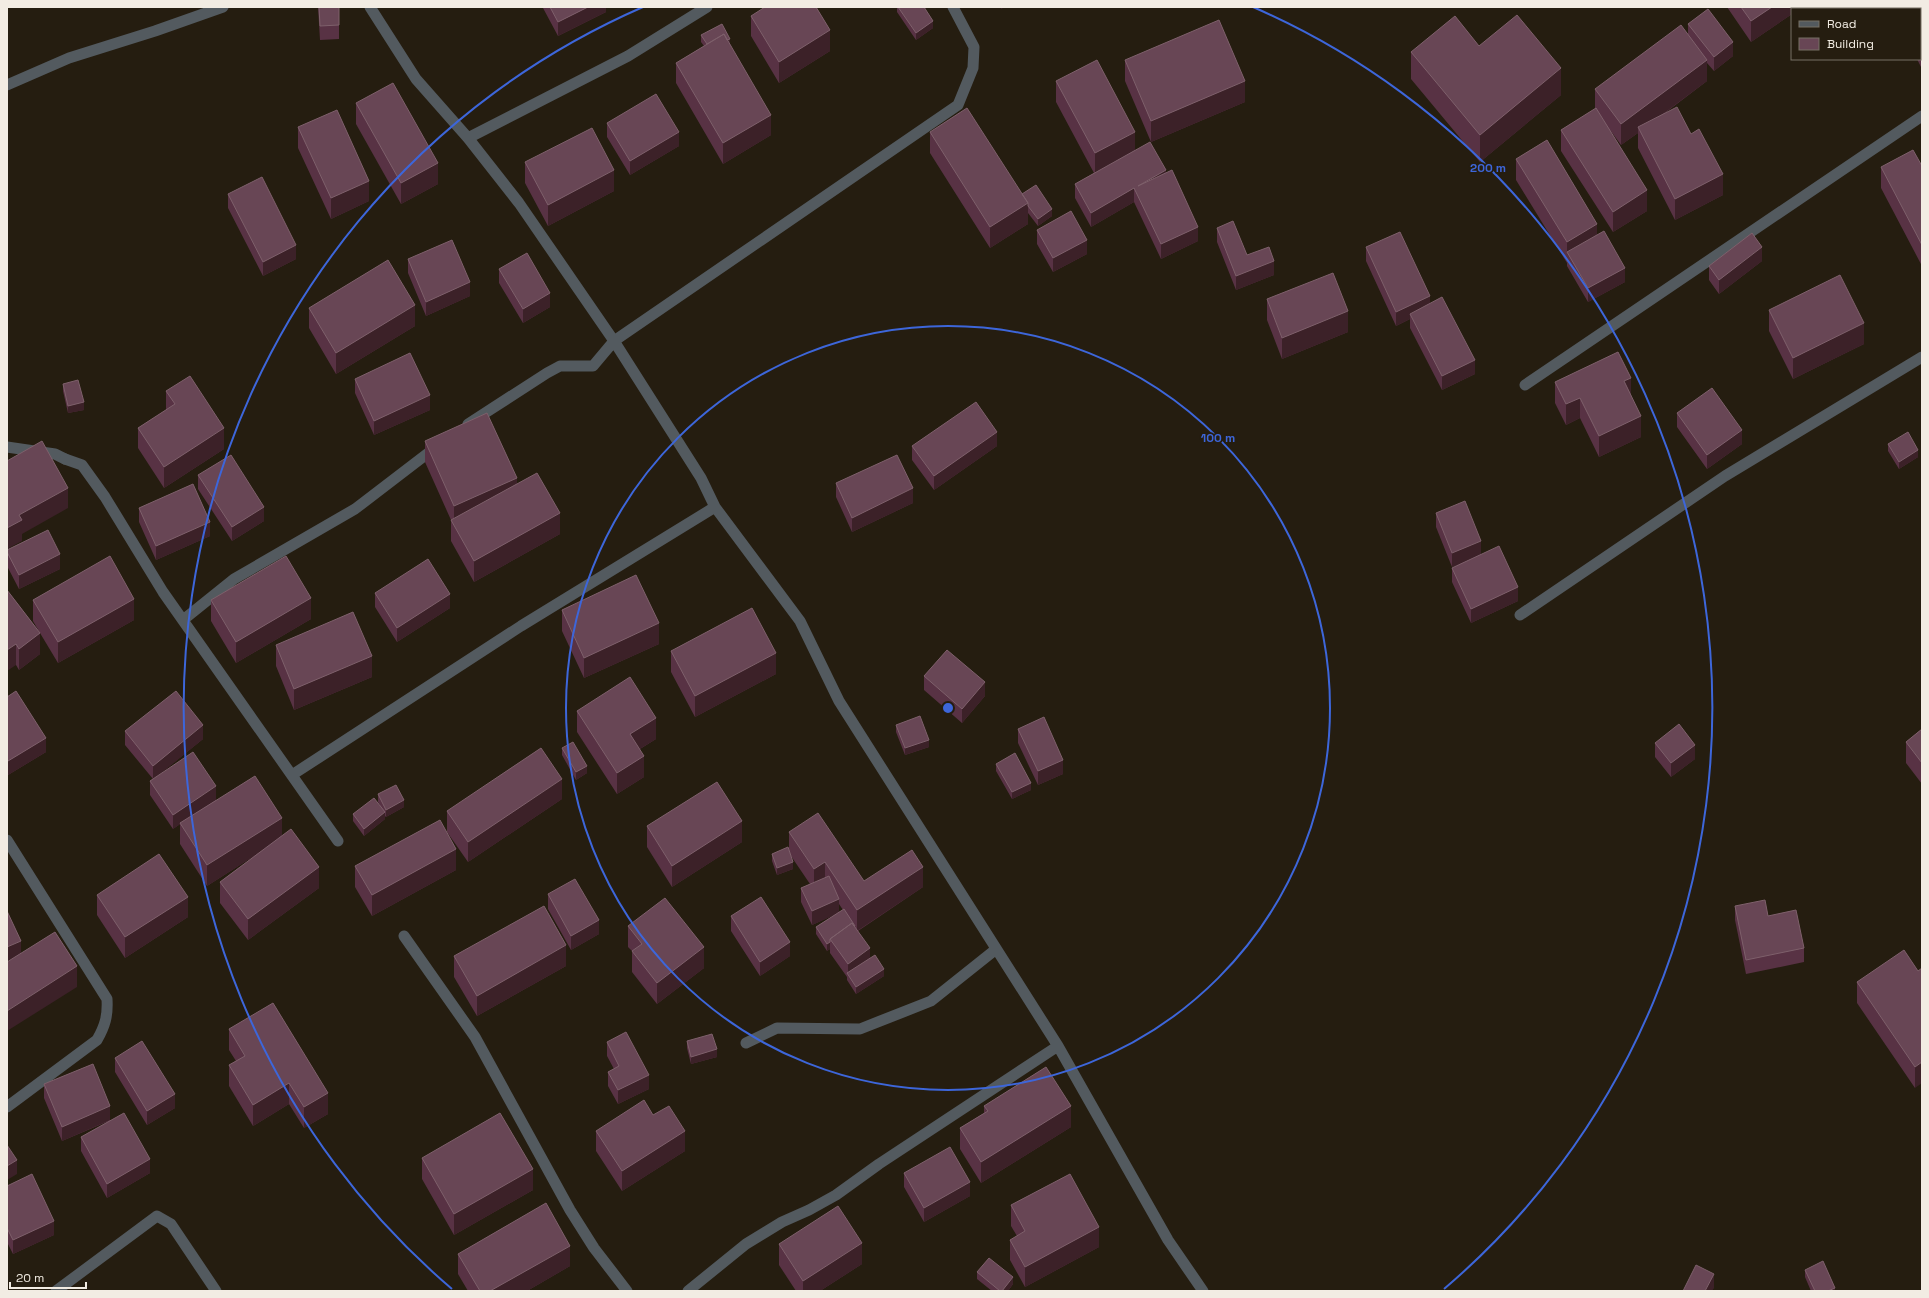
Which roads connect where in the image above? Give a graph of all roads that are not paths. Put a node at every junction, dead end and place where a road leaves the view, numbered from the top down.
1 (223, 7) edge
2 (370, 7) edge
3 (707, 7) edge
4 (953, 7) edge
5 (7, 85) edge
6 (1922, 116) edge
7 (468, 138) junction
8 (614, 341) junction
9 (1922, 357) edge
10 (1525, 384) dead end
11 (457, 432) edge
12 (445, 441) edge
13 (7, 447) edge
14 (715, 507) junction
15 (1520, 615) dead end
16 (183, 620) junction
17 (292, 775) junction
18 (7, 840) edge
19 (338, 841) dead end
20 (404, 936) dead end
21 (995, 950) junction
22 (746, 1043) dead end
23 (1058, 1046) junction
24 (7, 1107) edge
25 (56, 1291) edge
26 (216, 1291) edge
27 (627, 1291) edge
28 (688, 1291) edge
29 (1202, 1291) edge

1 - 5 street
2 - 7 street
3 - 7 street
4 - 8 street
6 - 10 street
7 - 8 street
8 - 11 street
8 - 14 street
9 - 15 street
12 - 16 street
13 - 16 street
14 - 17 street
14 - 21 street
16 - 17 street
17 - 19 street
18 - 24 street
20 - 27 street
21 - 22 street
21 - 23 street
23 - 28 street
23 - 29 street
25 - 26 street

